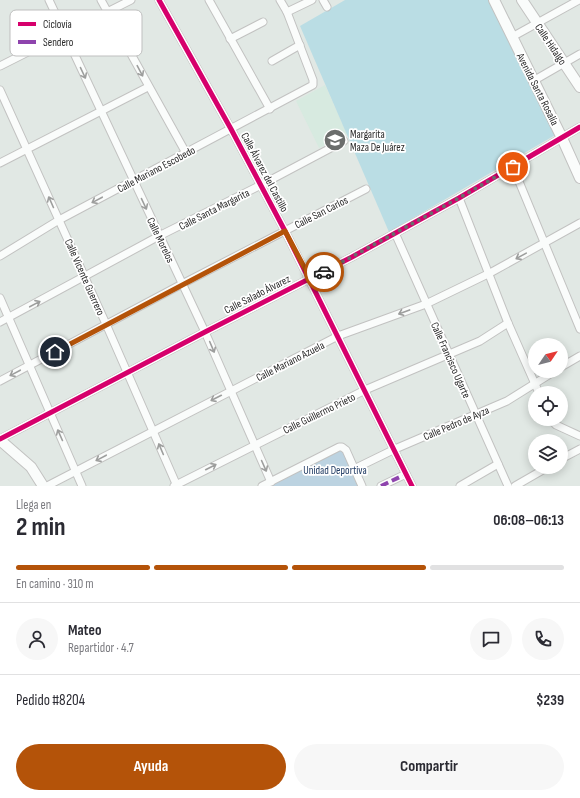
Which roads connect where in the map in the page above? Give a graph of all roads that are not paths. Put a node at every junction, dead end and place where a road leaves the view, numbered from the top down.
1 (49, 0) edge
2 (101, 0) edge
3 (131, 0) edge
4 (159, 0) edge
5 (209, 0) edge
6 (280, 0) edge
7 (312, 0) edge
8 (323, 0) edge
9 (494, 0) edge
10 (522, 0) edge
11 (579, 0) edge
12 (327, 7) dead end
13 (54, 10) edge
14 (107, 10) edge
15 (112, 10) edge
16 (287, 12) junction
17 (263, 22) dead end
18 (537, 22) junction
19 (512, 37) junction
20 (230, 39) junction
21 (300, 44) junction
22 (580, 54) edge
23 (20, 56) edge
24 (75, 56) edge
25 (131, 56) edge
26 (272, 60) dead end
27 (564, 63) junction
28 (0, 66) edge
29 (533, 81) junction
30 (148, 87) junction
31 (580, 87) edge
32 (0, 90) edge
33 (270, 109) junction
34 (101, 111) junction
35 (580, 128) edge
36 (231, 129) junction
37 (562, 138) junction
38 (344, 141) dead end
39 (28, 149) junction
40 (186, 153) junction
41 (0, 163) edge
42 (513, 167) junction
43 (580, 178) edge
44 (133, 180) junction
45 (261, 185) junction
46 (366, 189) dead end
47 (459, 198) junction
48 (59, 220) junction
49 (580, 223) edge
50 (285, 231) junction
51 (395, 233) junction
52 (159, 236) junction
53 (545, 242) junction
54 (0, 256) edge
55 (490, 273) junction
56 (85, 277) junction
57 (310, 278) junction
58 (182, 284) junction
59 (0, 298) edge
60 (426, 304) junction
61 (8, 318) junction
62 (0, 322) edge
63 (508, 323) junction
64 (106, 324) junction
65 (580, 329) edge
66 (205, 332) junction
67 (338, 336) junction
68 (448, 354) junction
69 (580, 356) edge
70 (568, 363) edge
71 (29, 365) junction
72 (127, 372) junction
73 (544, 378) edge
74 (0, 381) edge
75 (535, 384) junction
76 (365, 390) junction
77 (231, 391) junction
78 (50, 413) junction
79 (476, 414) junction
80 (558, 426) edge
81 (153, 430) junction
82 (580, 436) edge
83 (0, 439) edge
84 (254, 445) junction
85 (580, 448) edge
86 (395, 449) junction
87 (568, 456) edge
88 (498, 464) junction
89 (354, 468) junction
90 (75, 471) junction
91 (406, 474) junction
92 (536, 474) edge
93 (271, 482) junction
94 (42, 486) edge
95 (46, 486) edge
96 (82, 486) edge
97 (176, 486) edge
98 (262, 486) edge
99 (362, 486) edge
100 (381, 486) edge
101 (412, 486) edge
102 (460, 486) edge
103 (508, 486) edge
104 (515, 486) edge

1 - 13 street, Calle Morelos
2 - 14 street
3 - 15 street
4 - 36 street, Calle Álvarez del Castillo
5 - 20 street
6 - 16 street
7 - 16 street
8 - 12 street
9 - 19 street, Avenida Santa Rosalía
10 - 18 street, Calle Hidalgo
11 - 18 street
16 - 21 street
17 - 20 street
18 - 19 street
18 - 27 street, Calle Hidalgo
19 - 29 street, Avenida Santa Rosalía
20 - 33 street
21 - 26 street
21 - 33 street, Calle Mariano Escobedo
22 - 27 street
23 - 28 street
24 -> 34 street, Calle Morelos
25 -> 30 street
27 - 29 street
27 - 31 street, Calle Hidalgo
29 - 37 street, Avenida Santa Rosalía
30 - 34 street
30 - 40 street
32 - 39 street, Calle Vicente Guerrero
33 - 36 street, Calle Mariano Escobedo
34 - 39 street
34 - 44 street, Calle Morelos
35 - 37 street, Calle Salado Álvarez
36 - 40 street, Calle Mariano Escobedo
36 - 45 street, Calle Álvarez del Castillo
37 - 42 street, Calle Salado Álvarez
37 - 43 street, Avenida Santa Rosalía
38 - 45 street, Calle Santa Margarita
39 - 41 street
48 -> 39 street, Calle Vicente Guerrero
40 - 44 street, Calle Mariano Escobedo
42 - 47 street, Calle Salado Álvarez
42 - 53 street
44 -> 48 street, Calle Mariano Escobedo
44 -> 52 street, Calle Morelos
45 - 50 street, Calle Álvarez del Castillo
45 - 52 street, Calle Santa Margarita
46 - 50 street, Calle San Carlos
47 - 51 street, Calle Salado Álvarez
47 - 55 street
48 - 54 street, Calle Mariano Escobedo
48 - 56 street, Calle Vicente Guerrero
49 - 53 street, Calle Mariano Azuela
50 - 57 street, Calle Álvarez del Castillo
50 - 58 street, Calle San Carlos
51 - 57 street, Calle Salado Álvarez
51 - 60 street, Calle Francisco Ugarte
52 - 56 street, Calle Santa Margarita
52 - 58 street, Calle Morelos
53 -> 55 street, Calle Mariano Azuela
53 - 65 street
55 - 60 street, Calle Mariano Azuela
55 - 63 street
61 -> 56 street, Calle Santa Margarita
56 - 64 street, Calle Vicente Guerrero
57 - 66 street, Calle Salado Álvarez
57 - 67 street, Calle Álvarez del Castillo
58 - 64 street, Calle San Carlos
58 - 66 street, Calle Morelos
59 - 61 street
60 -> 67 street, Calle Mariano Azuela
60 - 68 street, Calle Francisco Ugarte
61 - 62 street, Calle Santa Margarita
61 - 71 street
63 - 68 street, Calle Guillermo Prieto
63 - 75 street
64 - 71 street, Calle San Carlos
64 - 72 street, Calle Vicente Guerrero
66 - 72 street, Calle Salado Álvarez
66 -> 77 street, Calle Morelos
67 - 76 street, Calle Álvarez del Castillo
67 - 77 street, Calle Mariano Azuela
68 - 76 street, Calle Guillermo Prieto
68 - 79 street, Calle Francisco Ugarte
69 - 70 street
71 -> 74 street, Calle San Carlos
71 - 78 street
72 - 78 street, Calle Salado Álvarez
72 - 81 street, Calle Vicente Guerrero
73 - 75 street, Calle Pedro de Ayza
75 - 79 street, Calle Pedro de Ayza
76 - 84 street, Calle Guillermo Prieto
76 - 86 street, Calle Álvarez del Castillo
77 -> 81 street, Calle Mariano Azuela
77 - 84 street, Calle Morelos
78 - 83 street, Calle Salado Álvarez
90 -> 78 street
79 - 86 street, Calle Pedro de Ayza
79 - 88 street, Calle Francisco Ugarte
80 - 82 street
81 -> 90 street, Calle Mariano Azuela
97 -> 81 street, Calle Vicente Guerrero
83 - 94 street
84 -> 93 street, Calle Morelos
97 -> 84 street, Calle Guillermo Prieto
85 - 87 street
86 - 89 street, Calle Pedro de Ayza
86 - 91 street, Calle Álvarez del Castillo
88 - 102 street
88 - 103 street, Calle Francisco Ugarte
89 - 93 street
89 - 99 street
90 - 95 street, Calle Mariano Azuela
90 - 96 street
91 - 100 street
91 - 101 street, Calle Álvarez del Castillo
92 - 104 street
93 - 98 street

